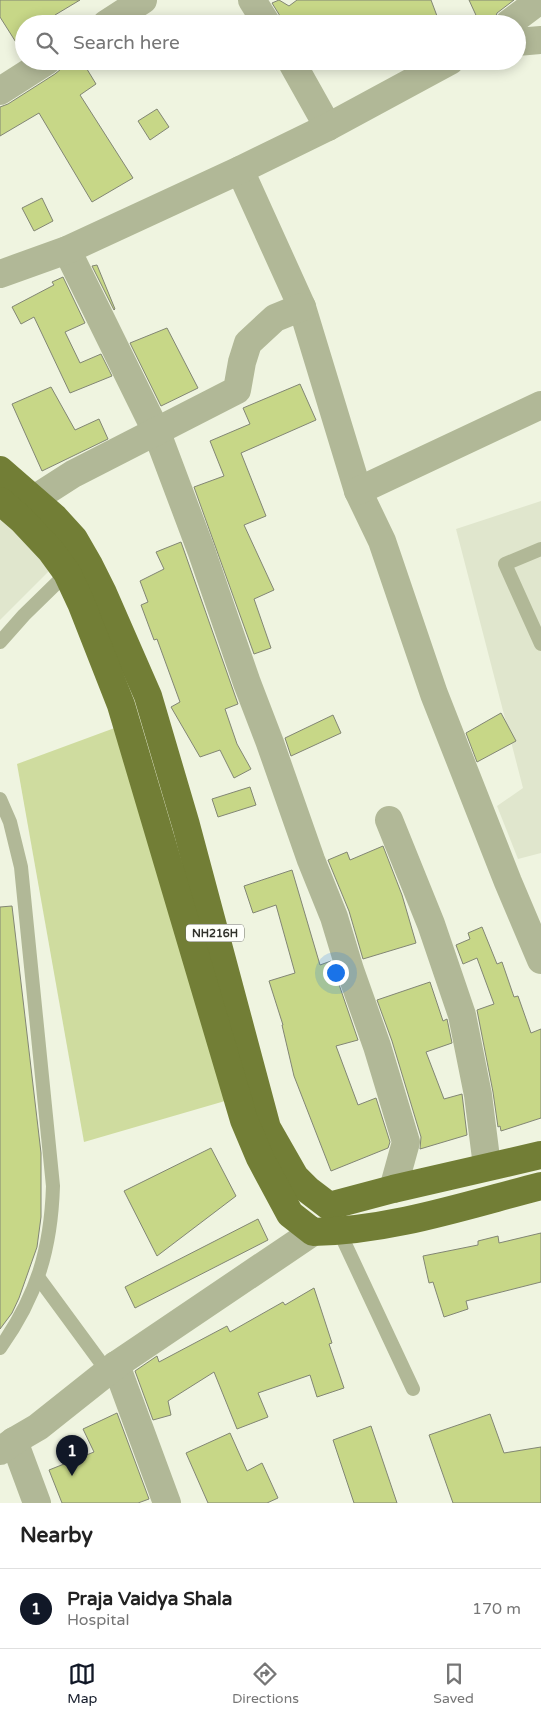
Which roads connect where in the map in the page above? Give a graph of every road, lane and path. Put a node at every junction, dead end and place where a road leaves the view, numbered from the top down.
1 (143, 0) edge
2 (252, 0) edge
3 (540, 0) edge
4 (120, 15) edge
5 (261, 15) edge
6 (520, 15) edge
7 (541, 40) edge
8 (526, 41) edge
9 (33, 70) edge
10 (296, 70) edge
11 (433, 70) edge
12 (0, 91) edge
13 (328, 126) junction
14 (240, 170) junction
15 (67, 250) junction
16 (0, 274) edge
17 (302, 307) junction
18 (541, 405) edge
19 (157, 432) junction
20 (0, 470) edge
21 (358, 491) junction
22 (34, 499) junction
23 (0, 500) edge
24 (541, 550) edge
25 (68, 573) junction
26 (0, 642) edge
27 (541, 644) edge
28 (0, 799) edge
29 (388, 820) dead end
30 (541, 960) edge
31 (541, 1155) edge
32 (487, 1166) junction
33 (541, 1186) edge
34 (393, 1189) junction
35 (326, 1232) junction
36 (38, 1277) junction
37 (0, 1348) edge
38 (112, 1368) junction
39 (412, 1389) dead end
40 (7, 1446) edge
41 (37, 1503) edge
42 (167, 1503) edge

1 - 4 street
2 - 5 street
3 - 6 street
7 - 8 street
9 - 12 street
10 - 13 street
11 - 13 street
13 - 14 street
14 - 15 street
14 - 17 street
15 - 16 street
15 - 19 street
17 - 19 street
17 - 21 street
18 - 21 street
19 - 22 street
19 - 34 street
20 - 22 highway, NH216H
21 - 30 street
22 - 34 highway, NH216H
23 - 25 highway, NH216H
24 - 27 lane
25 - 26 lane
25 - 35 highway, NH216H
28 - 36 lane
29 - 32 street
31 - 32 highway, NH216H
32 - 34 highway, NH216H
33 - 35 highway
35 - 38 street
35 - 39 lane
36 - 37 lane
36 - 38 lane
38 - 40 street
38 - 42 street
40 - 41 street

